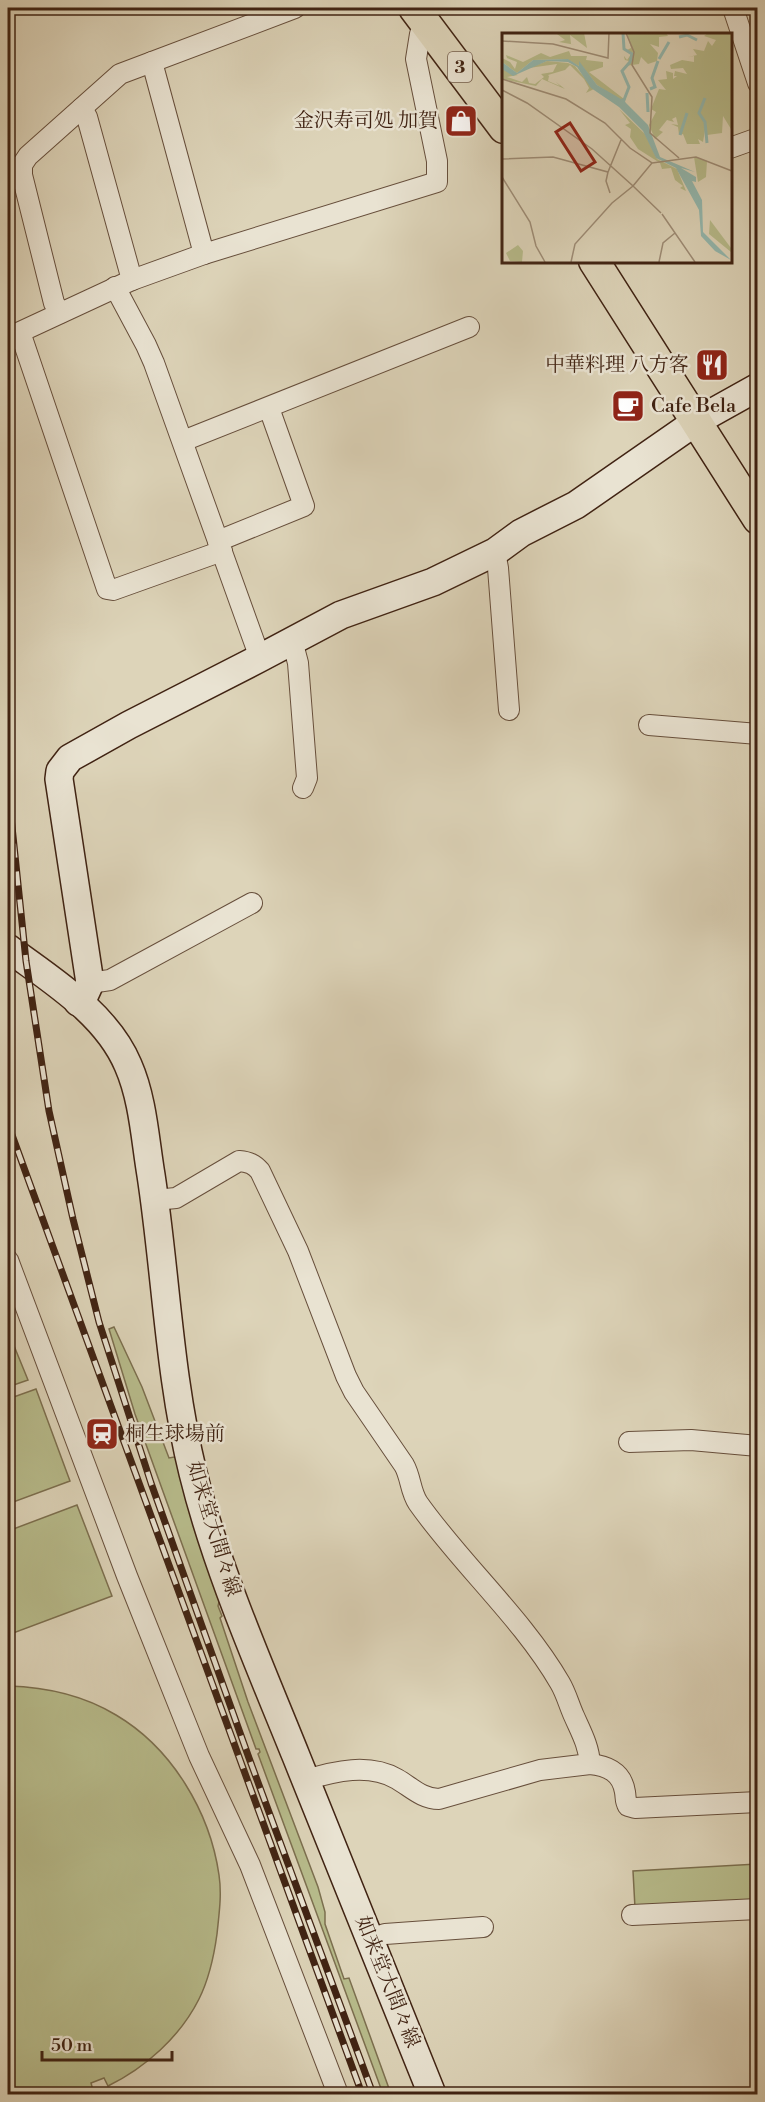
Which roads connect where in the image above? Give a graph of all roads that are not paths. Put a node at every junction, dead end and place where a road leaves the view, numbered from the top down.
1 (295, 8) edge
2 (733, 8) edge
3 (421, 17) edge
4 (152, 62) junction
5 (758, 84) edge
6 (82, 108) junction
7 (502, 125) edge
8 (758, 138) edge
9 (732, 147) edge
10 (204, 254) junction
11 (595, 262) edge
12 (124, 284) junction
13 (60, 313) junction
14 (469, 327) dead end
15 (758, 387) edge
16 (269, 408) junction
17 (697, 421) junction
18 (183, 441) junction
19 (758, 519) edge
20 (220, 546) junction
21 (495, 552) junction
22 (292, 640) junction
23 (260, 658) junction
24 (509, 710) dead end
25 (649, 725) dead end
26 (758, 734) edge
27 (303, 788) dead end
28 (252, 903) dead end
29 (8, 948) edge
30 (84, 993) junction
31 (155, 1200) junction
32 (8, 1260) edge
33 (629, 1442) dead end
34 (758, 1446) edge
35 (590, 1764) junction
36 (306, 1780) junction
37 (758, 1802) edge
38 (758, 1909) edge
39 (632, 1915) dead end
40 (483, 1927) dead end
41 (369, 1939) junction
42 (338, 2094) edge
43 (432, 2094) edge

1 - 4 street
2 - 5 street
3 - 7 main road, 3
3 - 10 street
4 - 6 street
4 - 10 street
6 - 12 street
6 - 13 street
8 - 9 street
10 - 12 street
11 - 17 main road
12 - 13 street
12 - 18 street
13 - 20 street
14 - 16 street
15 - 17 main road
16 - 18 street
16 - 20 street
17 - 19 main road
17 - 21 main road
18 - 20 street
20 - 23 street
21 - 22 main road
21 - 24 street
22 - 23 main road
22 - 27 street
23 - 30 main road
25 - 26 street
28 - 30 street
29 - 30 main road, 如来堂大間々線
30 - 31 main road, 如来堂大間々線
31 - 35 street
31 - 36 main road, 如来堂大間々線
32 - 42 street
33 - 34 street
35 - 36 street
35 - 37 street
36 - 41 main road, 如来堂大間々線
38 - 39 street
40 - 41 street
41 - 43 main road, 如来堂大間々線

